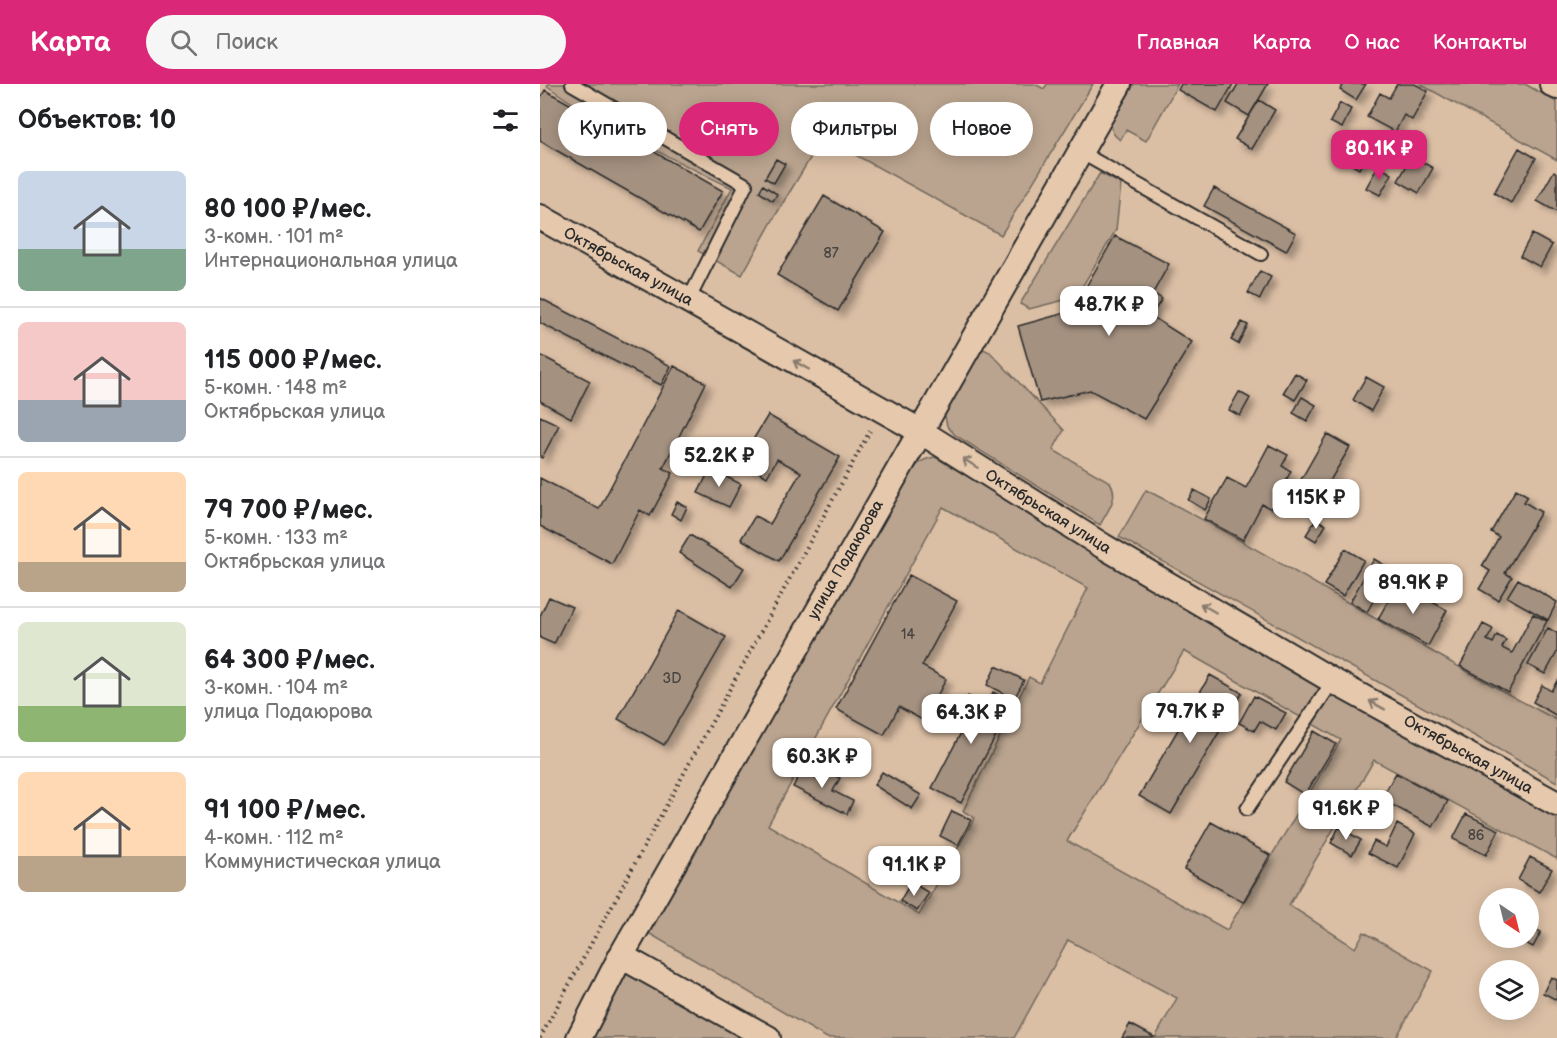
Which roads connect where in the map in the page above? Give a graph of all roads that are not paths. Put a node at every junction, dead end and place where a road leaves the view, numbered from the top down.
1 (572, 84) edge
2 (1119, 84) edge
3 (1552, 84) edge
4 (1557, 87) edge
5 (1080, 152) junction
6 (540, 217) edge
7 (1262, 254) dead end
8 (688, 301) junction
9 (920, 431) junction
10 (1333, 681) junction
11 (1557, 804) edge
12 (1247, 808) dead end
13 (621, 956) junction
14 (579, 1038) edge
15 (768, 1038) edge

1 - 8 lane
2 - 5 street, улица Подаюрова
3 - 4 street
5 - 7 lane
5 - 9 street, улица Подаюрова
6 - 8 street, Октябрьская улица
9 -> 8 street, Октябрьская улица
10 -> 9 street, Октябрьская улица
9 - 13 street, улица Подаюрова
11 -> 10 street, Октябрьская улица
10 - 12 lane
13 - 14 street, улица Подаюрова
13 - 15 street

